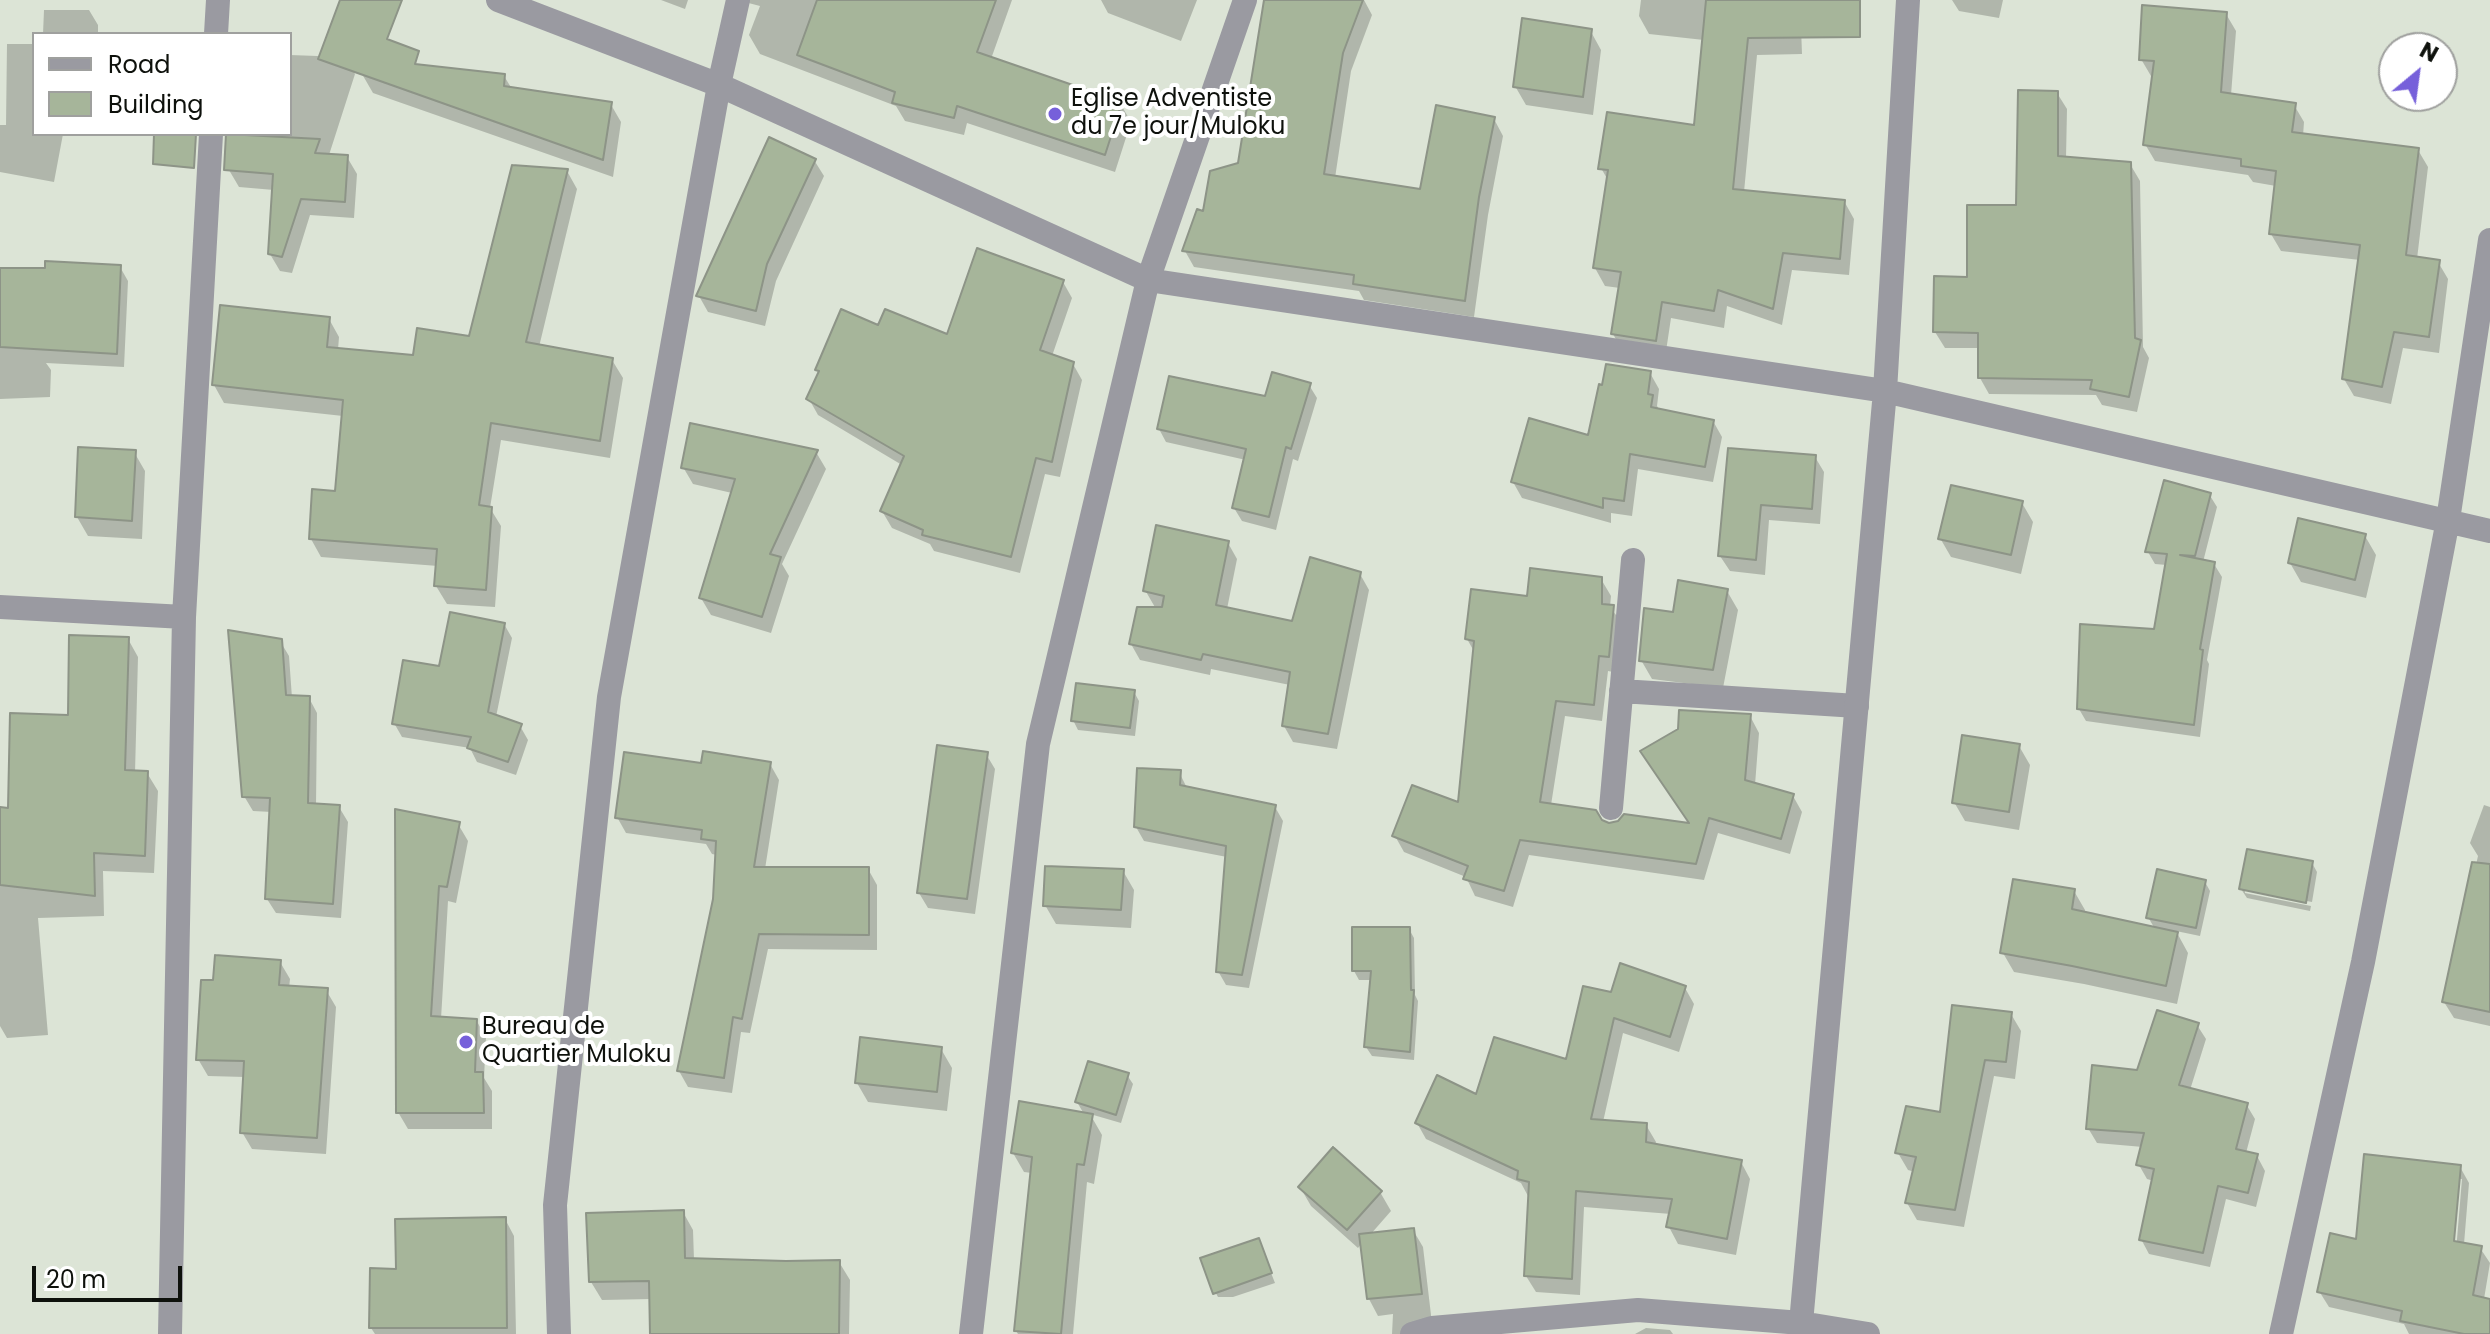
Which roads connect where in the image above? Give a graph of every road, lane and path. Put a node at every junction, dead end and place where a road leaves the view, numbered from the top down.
1 (218, 0) edge
2 (498, 0) edge
3 (738, 0) edge
4 (1245, 0) edge
5 (1908, 0) edge
6 (216, 32) edge
7 (719, 85) junction
8 (211, 136) edge
9 (2490, 240) edge
10 (1148, 280) junction
11 (1885, 391) junction
12 (2448, 520) junction
13 (2490, 531) edge
14 (1633, 560) dead end
15 (0, 607) edge
16 (184, 617) junction
17 (1621, 691) junction
18 (1857, 706) junction
19 (1611, 808) dead end
20 (1801, 1328) edge
21 (170, 1334) edge
22 (559, 1334) edge
23 (971, 1334) edge
24 (1412, 1334) edge
25 (1868, 1334) edge
26 (2281, 1334) edge

1 - 6 street
2 - 7 street
3 - 7 street
4 - 10 street
5 - 11 street
7 - 10 street
7 - 22 street
8 - 16 street
9 - 12 street
10 - 11 street
10 - 23 street
11 - 12 street
11 - 18 street
12 - 13 street
12 - 26 street
14 - 17 street
15 - 16 street
16 - 21 street
17 - 18 street
17 - 19 street
18 - 20 street
20 - 24 street
20 - 25 street

